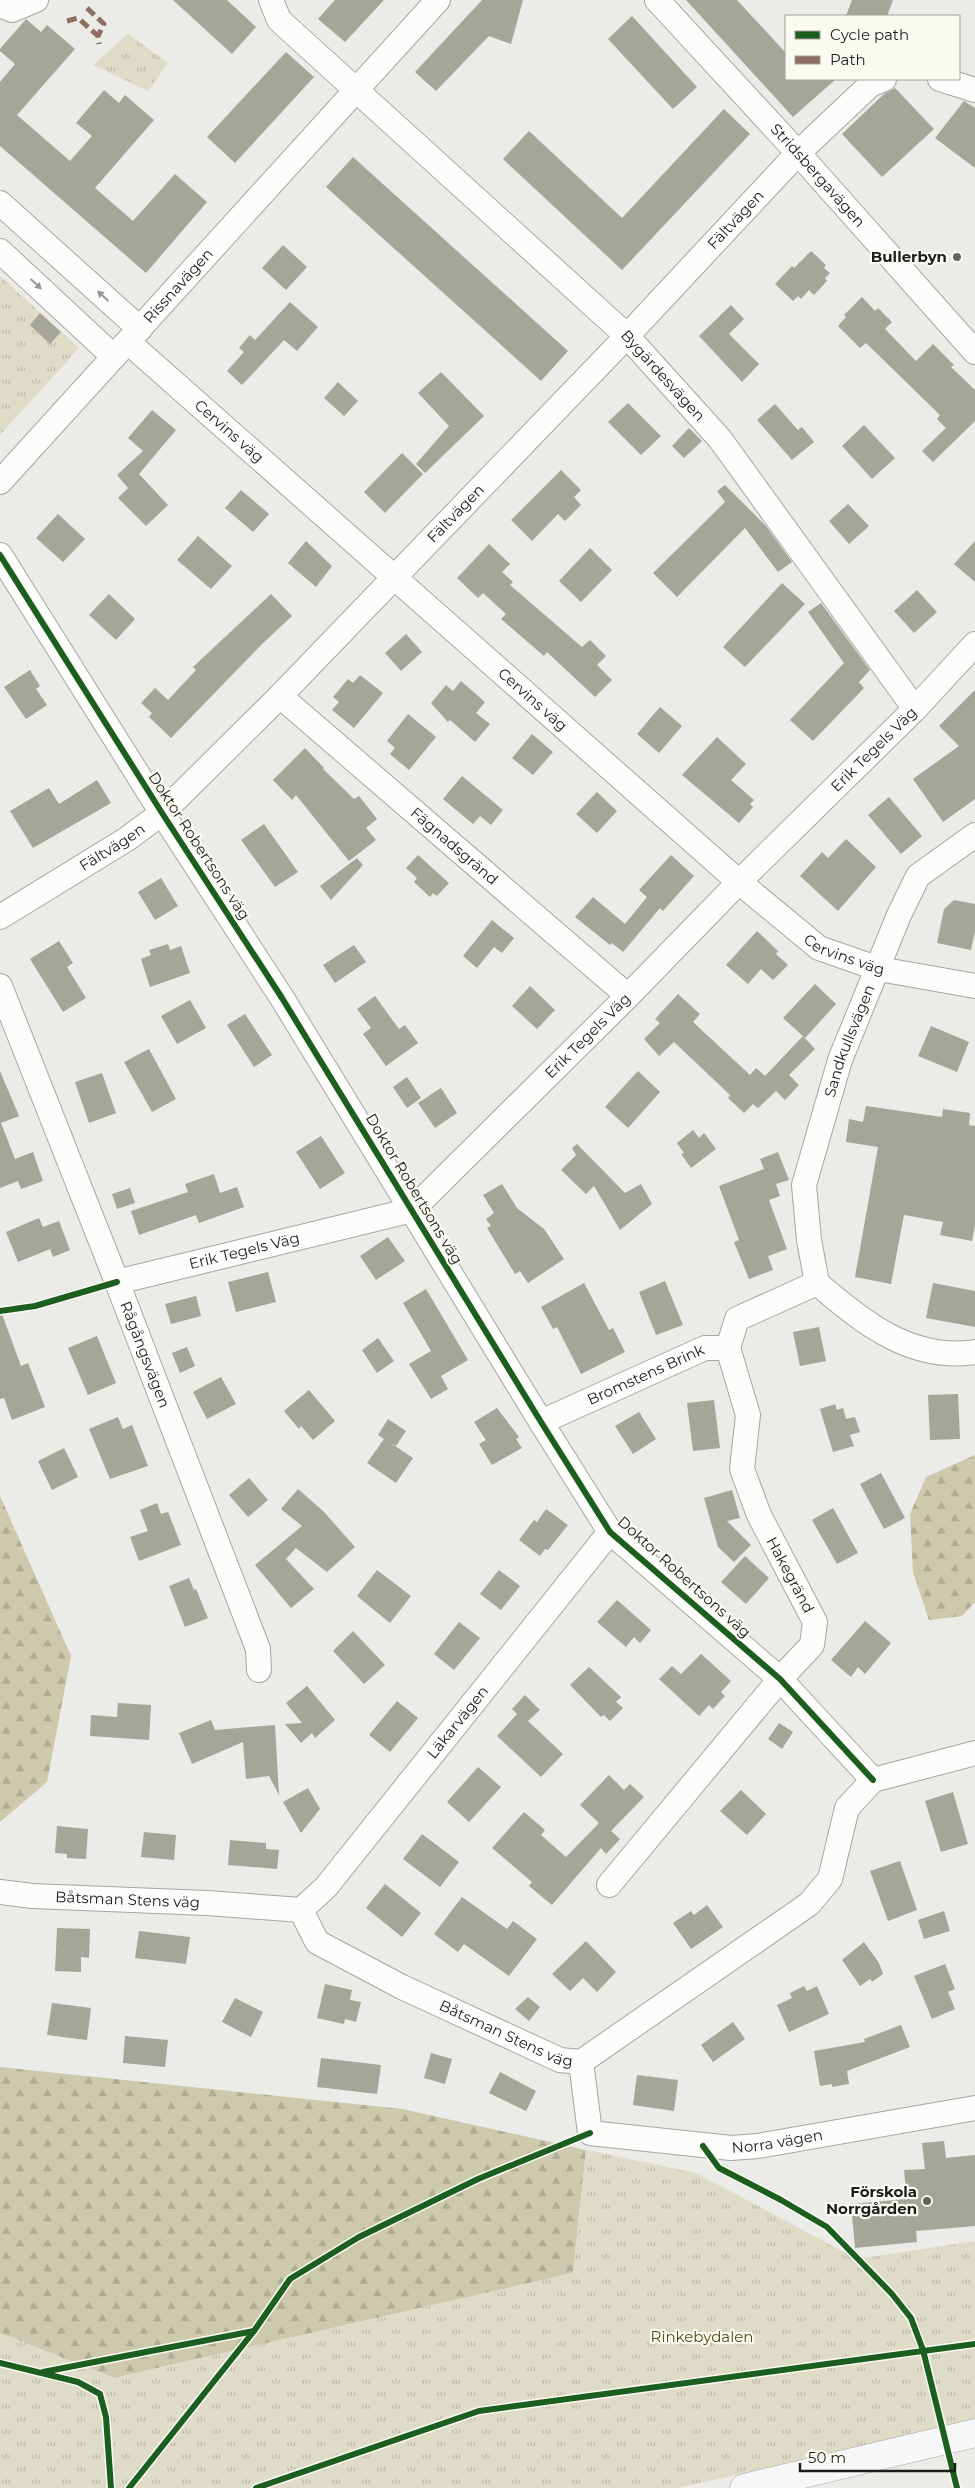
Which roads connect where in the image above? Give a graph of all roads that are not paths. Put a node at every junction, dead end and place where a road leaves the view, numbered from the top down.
1 (36, 0) edge
2 (271, 0) edge
3 (438, 0) edge
4 (657, 0) edge
5 (0, 5) edge
6 (882, 80) edge
7 (943, 80) edge
8 (975, 90) edge
9 (357, 92) junction
10 (798, 153) junction
11 (0, 203) edge
12 (0, 251) edge
13 (627, 336) junction
14 (127, 342) junction
15 (975, 352) edge
16 (0, 482) edge
17 (0, 555) edge
18 (394, 577) junction
19 (975, 644) edge
20 (280, 696) junction
21 (915, 709) junction
22 (162, 813) junction
23 (975, 835) edge
24 (739, 882) junction
25 (0, 917) edge
26 (879, 970) junction
27 (0, 986) edge
28 (975, 986) edge
29 (628, 996) junction
30 (412, 1210) junction
31 (117, 1282) junction
32 (817, 1283) junction
33 (728, 1348) junction
34 (975, 1352) edge
35 (540, 1422) junction
36 (610, 1532) junction
37 (259, 1670) dead end
38 (780, 1679) junction
39 (975, 1753) edge
40 (873, 1780) junction
41 (609, 1885) dead end
42 (0, 1892) edge
43 (301, 1910) junction
44 (581, 2062) junction
45 (975, 2108) edge
46 (975, 2433) edge
47 (744, 2488) edge

1 - 5 street
2 - 9 street
3 - 9 street, Rissnavägen
4 - 10 street, Stridsbergavägen
6 - 10 street, Fältvägen
7 - 8 street
9 - 13 street, Bygärdesvägen
9 - 14 street, Rissnavägen
10 - 13 street, Fältvägen
10 - 15 street, Stridsbergavägen
14 -> 11 street, Cervins väg
12 -> 14 street, Cervins väg
13 - 18 street, Fältvägen
13 - 21 street, Bygärdesvägen
14 - 16 street, Rissnavägen
14 - 18 street, Cervins väg
17 - 22 street, Doktor Robertsons väg
18 - 20 street, Fältvägen
18 - 24 street, Cervins väg
19 - 21 street, Erik Tegels Väg
20 - 22 street, Fältvägen
20 - 29 street, Fägnadsgränd
21 - 24 street, Erik Tegels Väg
22 - 25 street, Fältvägen
22 - 30 street, Doktor Robertsons väg
23 - 26 street, Sandkullsvägen
24 - 26 street, Cervins väg
24 - 29 street, Erik Tegels Väg
26 - 28 street, Cervins väg
26 - 32 street, Sandkullsvägen
27 - 31 street, Rågångsvägen
29 - 30 street, Erik Tegels Väg
30 - 31 street, Erik Tegels Väg
30 - 35 street, Doktor Robertsons väg
31 - 37 street, Rågångsvägen
32 - 33 street
32 - 34 street
33 - 35 street, Bromstens Brink
33 - 38 street, Hakegränd
35 - 36 street, Doktor Robertsons väg
36 - 38 street, Doktor Robertsons väg
36 - 43 street, Läkarvägen
38 - 40 street, Doktor Robertsons väg
38 - 41 street, Hakegränd
39 - 40 street
40 - 44 street, Båtsman Stens väg
42 - 43 street, Båtsman Stens väg
43 - 44 street, Båtsman Stens väg
44 - 45 street, Norra vägen
46 - 47 street

